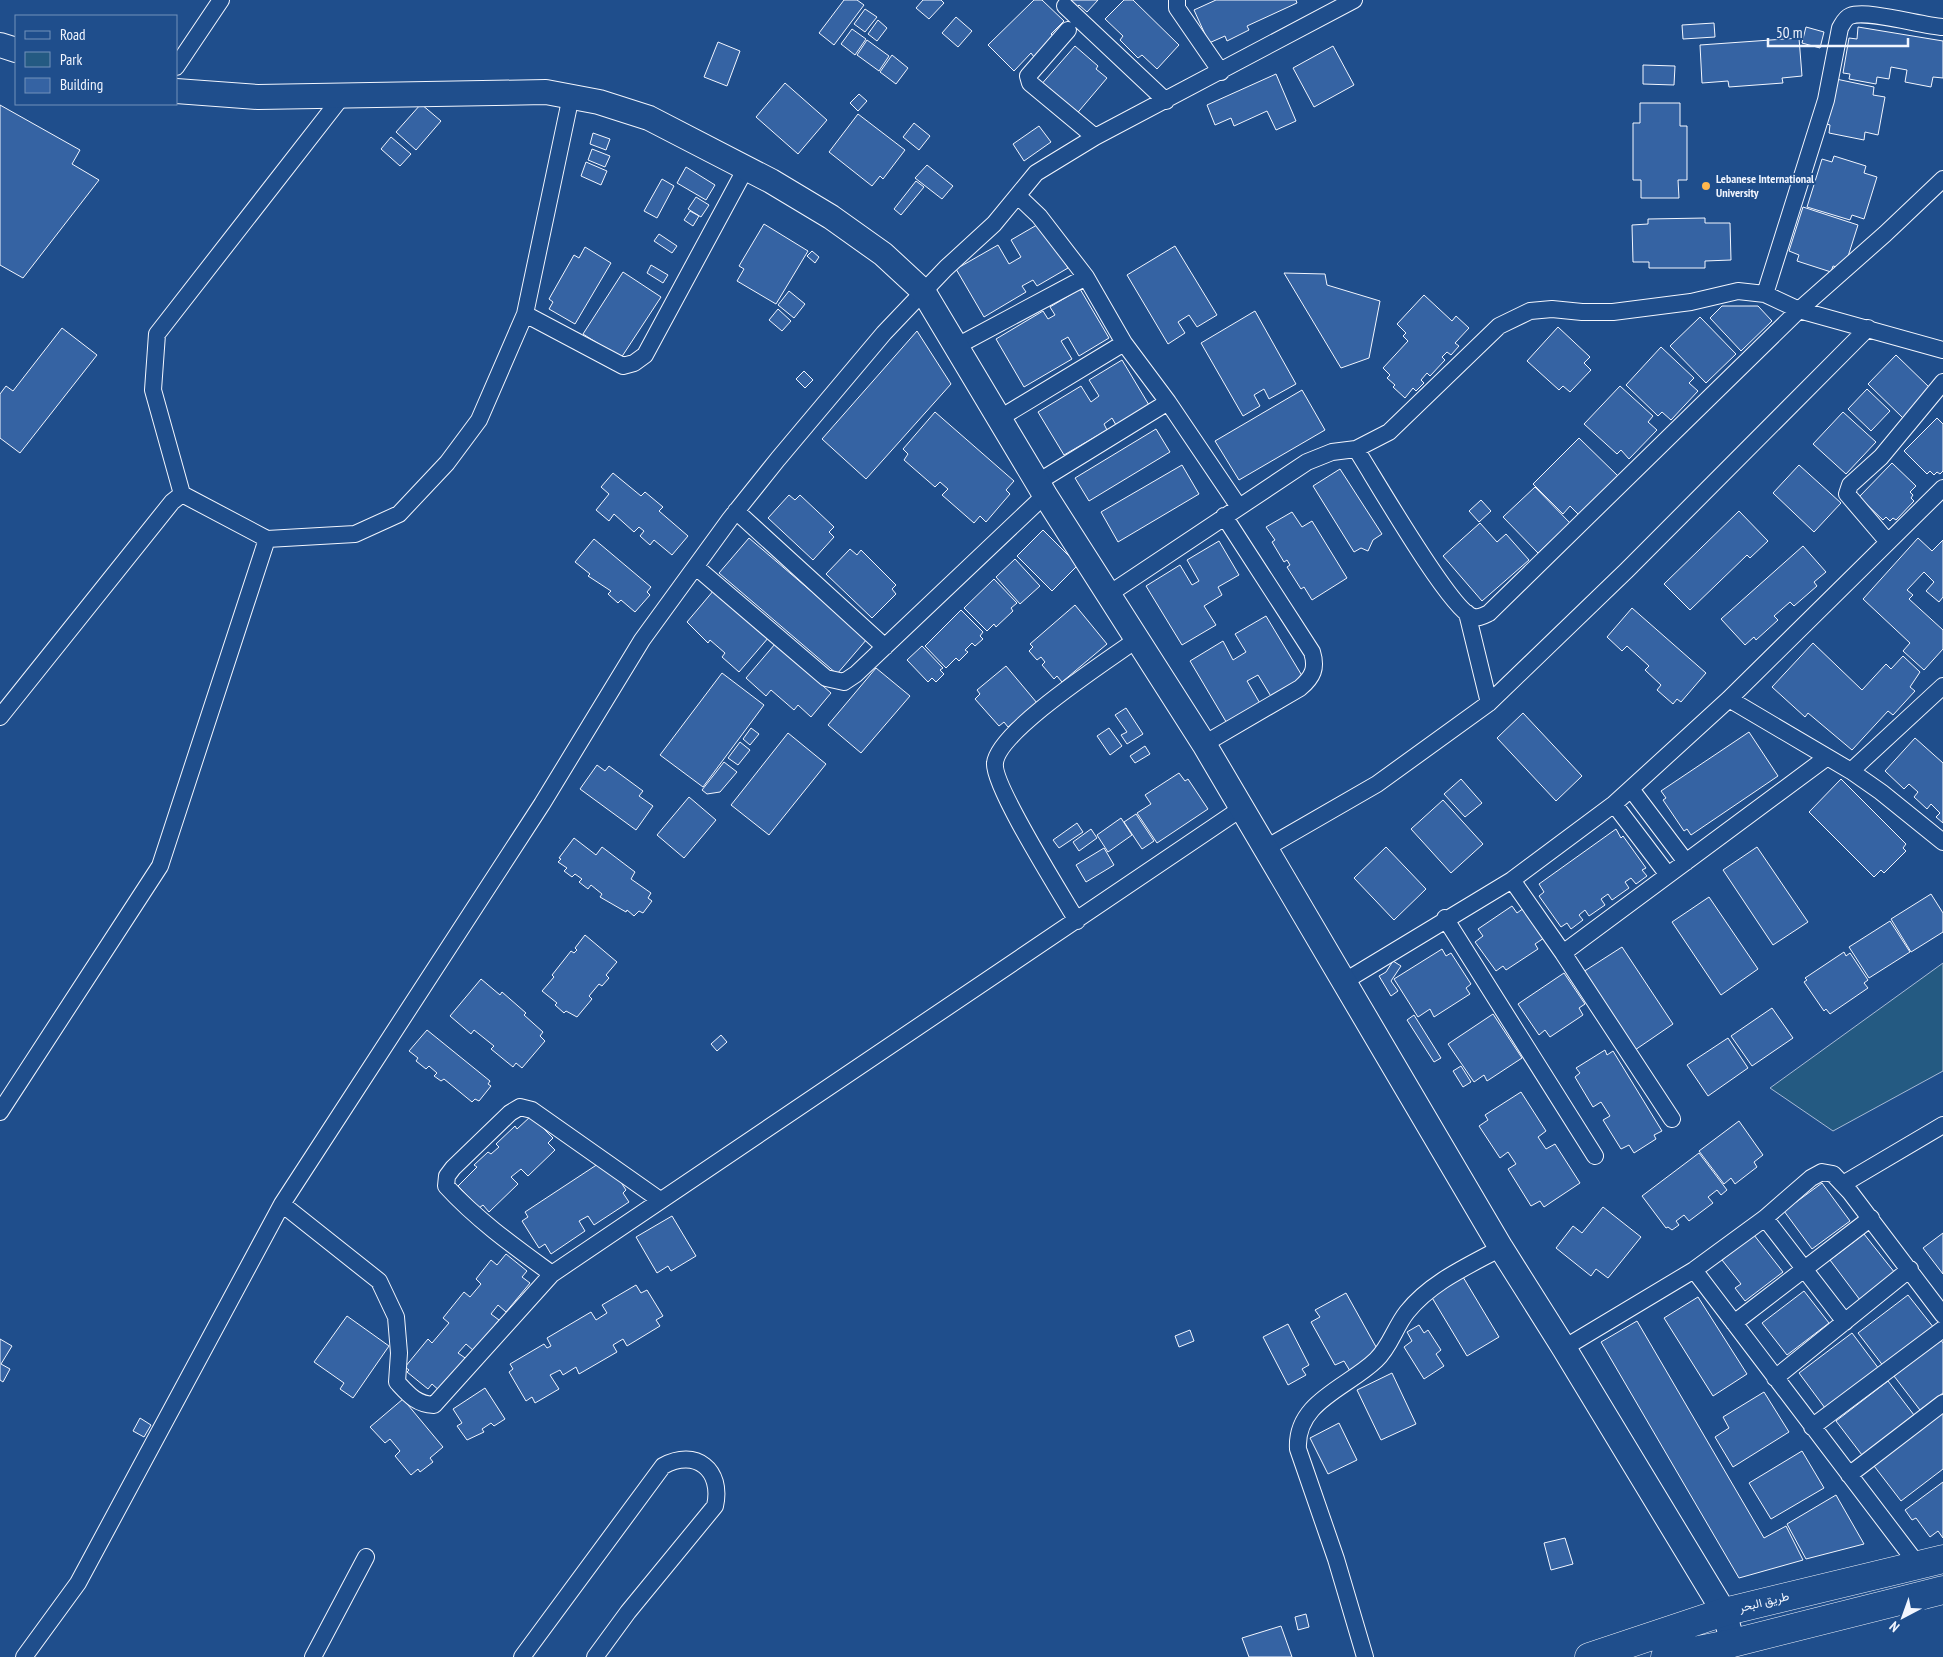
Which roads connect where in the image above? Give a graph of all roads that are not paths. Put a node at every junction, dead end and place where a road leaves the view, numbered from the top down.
1 (220, 0) edge
2 (1177, 0) edge
3 (1346, 2) edge
4 (1065, 6) dead end
5 (1943, 26) edge
6 (1068, 30) dead end
7 (0, 45) edge
8 (15, 50) edge
9 (178, 64) edge
10 (1221, 72) junction
11 (178, 91) edge
12 (344, 94) junction
13 (571, 96) junction
14 (1166, 101) junction
15 (1095, 137) junction
16 (746, 168) junction
17 (1943, 179) edge
18 (1018, 196) junction
19 (1086, 277) junction
20 (923, 291) junction
21 (1765, 294) junction
22 (1799, 310) junction
23 (525, 314) junction
24 (1868, 328) junction
25 (1124, 342) junction
26 (957, 346) junction
27 (1943, 350) edge
28 (1943, 382) edge
29 (1168, 402) junction
30 (1000, 418) junction
31 (1356, 449) junction
32 (1042, 488) junction
33 (1943, 488) edge
34 (182, 494) junction
35 (1239, 507) junction
36 (736, 511) junction
37 (1224, 516) junction
38 (267, 539) junction
39 (1888, 542) junction
40 (696, 567) junction
41 (1109, 594) junction
42 (1468, 613) junction
43 (1136, 640) junction
44 (884, 647) junction
45 (1943, 686) edge
46 (1729, 699) junction
47 (1488, 703) junction
48 (0, 717) edge
49 (1204, 744) junction
50 (1826, 758) junction
51 (1851, 771) junction
52 (1631, 789) junction
53 (1614, 804) junction
54 (1242, 808) junction
55 (1943, 842) edge
56 (1266, 848) junction
57 (1686, 862) junction
58 (1668, 875) junction
59 (1512, 880) junction
60 (1445, 918) junction
61 (1077, 921) junction
62 (1563, 953) junction
63 (1345, 981) junction
64 (0, 1112) edge
65 (1672, 1119) dead end
66 (1943, 1125) edge
67 (1595, 1156) dead end
68 (1843, 1184) junction
69 (660, 1200) junction
70 (282, 1204) junction
71 (1765, 1218) junction
72 (1871, 1218) junction
73 (1501, 1248) junction
74 (1805, 1269) junction
75 (1910, 1269) junction
76 (1694, 1270) junction
77 (552, 1274) junction
78 (1943, 1315) edge
79 (1845, 1322) junction
80 (1734, 1323) junction
81 (1943, 1329) edge
82 (1564, 1348) junction
83 (1776, 1378) junction
84 (1943, 1403) edge
85 (1812, 1427) junction
86 (1849, 1475) junction
87 (366, 1557) dead end
88 (1930, 1562) edge
89 (1943, 1590) edge
90 (1724, 1612) junction
91 (1733, 1643) junction
92 (24, 1657) edge
93 (313, 1657) edge
94 (522, 1657) edge
95 (595, 1657) edge
96 (1365, 1657) edge
97 (1589, 1657) edge
98 (1665, 1657) edge

1 - 9 street
2 - 10 street
3 - 10 street
4 - 14 street
5 - 21 street
6 - 15 street
7 - 8 main road
10 - 14 street
11 - 12 main road
12 - 13 main road
12 - 34 street
13 - 16 main road
13 - 23 street
14 - 15 street
15 - 18 street
16 - 20 main road
16 - 23 street
17 - 22 street
18 - 19 street
18 - 20 street
19 - 25 street
19 - 26 street
20 - 26 main road
20 - 36 street
21 - 22 street
21 - 31 street
22 - 24 street
22 - 42 street
23 - 38 street
24 - 27 street
24 - 47 street
25 - 29 street
25 - 30 street
26 - 30 main road
28 - 39 street
29 - 32 street
29 - 35 street
30 - 32 main road
31 - 35 street
31 - 42 street
32 - 41 main road
32 - 44 street
33 - 39 street
34 - 38 street
34 - 48 street
35 - 37 street
36 - 40 street
36 - 44 street
37 - 41 street
37 - 49 street
38 - 64 street
39 - 46 street
40 - 44 street
40 - 70 street
41 - 43 main road
42 - 47 street
43 - 49 main road
43 - 61 street
45 - 51 street
46 - 50 street
46 - 52 street
47 - 56 street
49 - 54 main road
50 - 51 street
50 - 57 street
51 - 55 street
52 - 53 street
52 - 57 street
53 - 58 street
53 - 59 street
54 - 56 main road
54 - 61 street
56 - 63 main road
57 - 58 street
58 - 62 street
59 - 60 street
59 - 62 street
60 - 63 street
60 - 67 street
61 - 69 street
62 - 65 street
63 - 73 main road
66 - 68 street
68 - 71 street
68 - 72 street
69 - 77 street
69 - 77 street
70 - 77 street
70 - 92 street
71 - 74 street
71 - 76 street
72 - 74 street
72 - 75 street
73 - 82 main road
73 - 96 street
74 - 79 street
74 - 80 street
75 - 78 street
75 - 79 street
76 - 80 street
76 - 82 street
79 - 83 street
80 - 83 street
81 - 85 street
82 - 90 main road
83 - 85 street
84 - 86 street
85 - 86 street
86 - 88 street
87 - 93 street
88 - 90 highway, طريق البحر
89 - 91 highway
90 - 91 main road
90 - 97 highway, طريق البحر
91 - 98 highway
94 - 95 street

